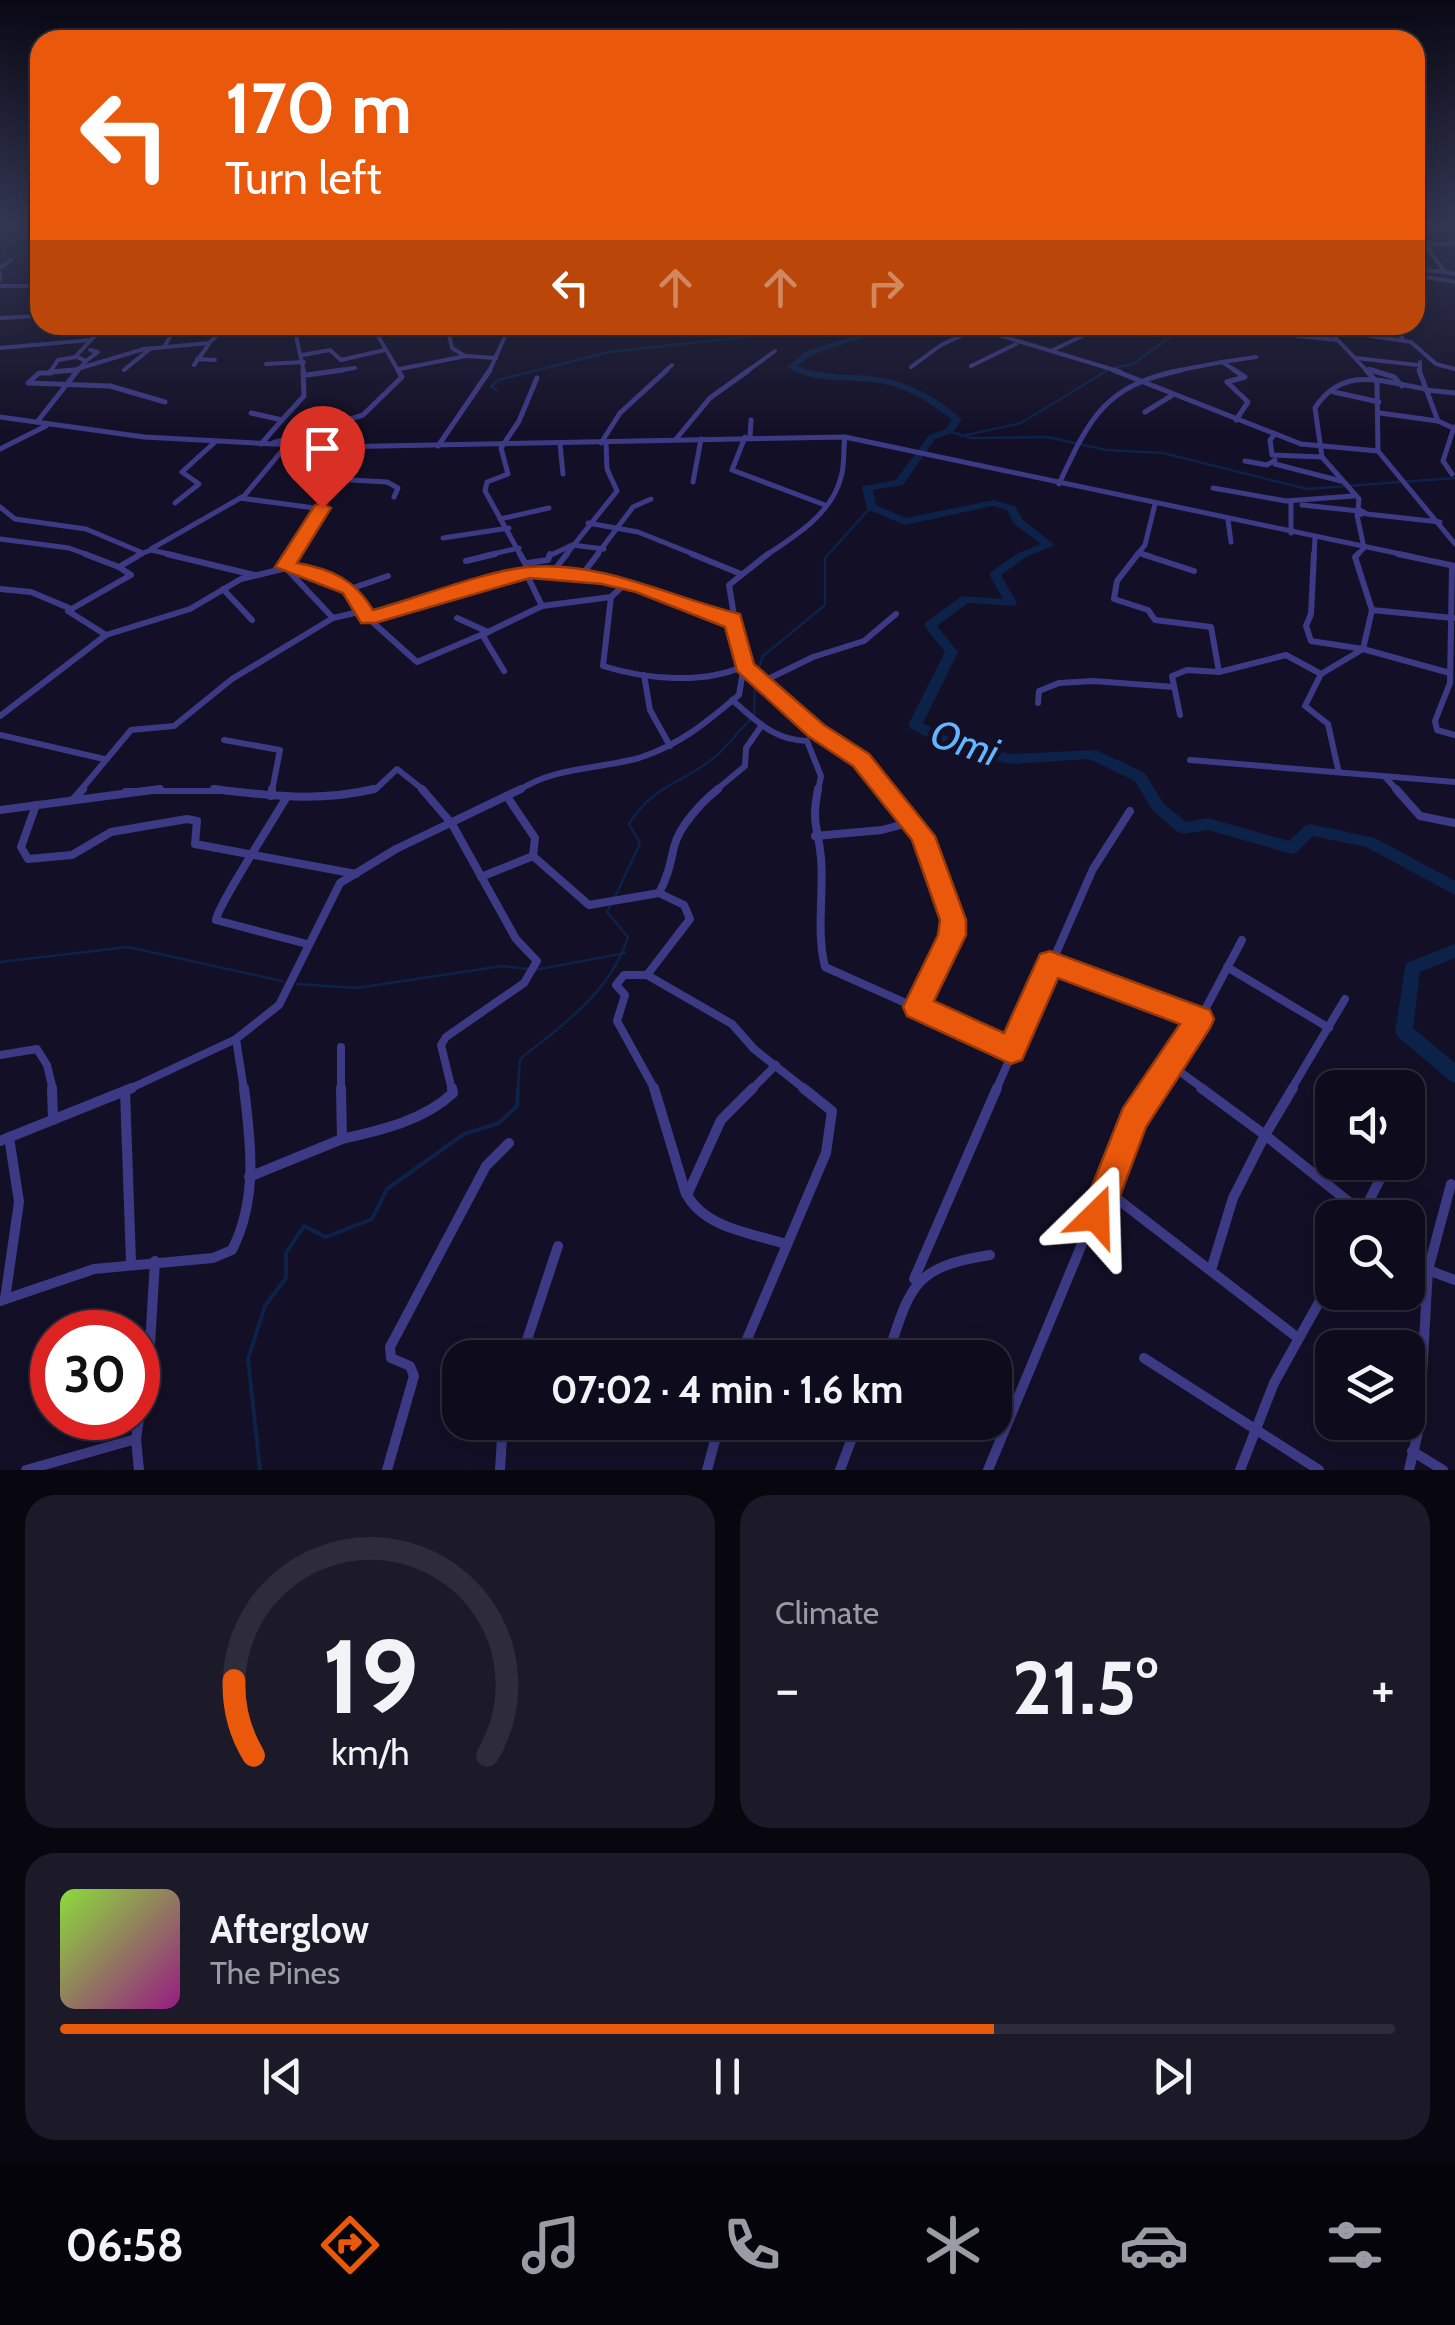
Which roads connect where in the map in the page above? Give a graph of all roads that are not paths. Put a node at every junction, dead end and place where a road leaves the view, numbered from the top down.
1 (30, 316) edge
2 (0, 318) edge
3 (96, 335) edge
4 (216, 335) edge
5 (294, 335) edge
6 (377, 335) edge
7 (449, 335) edge
8 (505, 335) edge
9 (965, 335) edge
10 (993, 335) edge
11 (1083, 335) edge
12 (1299, 335) edge
13 (1334, 335) edge
14 (1372, 335) edge
15 (1398, 335) edge
16 (170, 337) dead end
17 (92, 340) junction
18 (1337, 340) junction
19 (1406, 340) junction
20 (1017, 343) junction
21 (210, 344) junction
22 (162, 347) junction
23 (0, 348) edge
24 (151, 348) junction
25 (90, 350) dead end
26 (385, 350) junction
27 (775, 351) dead end
28 (1050, 352) junction
29 (52, 353) dead end
30 (466, 356) junction
31 (77, 357) junction
32 (62, 358) junction
33 (496, 358) junction
34 (1256, 358) dead end
35 (1356, 358) junction
36 (303, 359) junction
37 (215, 360) dead end
38 (86, 361) junction
39 (1222, 362) junction
40 (266, 364) dead end
41 (672, 365) dead end
42 (971, 366) dead end
43 (911, 367) dead end
44 (355, 368) dead end
45 (400, 368) junction
46 (1368, 369) junction
47 (1455, 369) edge
48 (77, 370) junction
49 (124, 370) dead end
50 (51, 373) junction
51 (306, 375) junction
52 (537, 378) dead end
53 (1140, 378) junction
54 (66, 382) junction
55 (1377, 382) junction
56 (1402, 386) junction
57 (1426, 390) junction
58 (1334, 392) junction
59 (1455, 393) edge
60 (1172, 396) junction
61 (165, 402) dead end
62 (1379, 402) junction
63 (1145, 412) dead end
64 (251, 413) dead end
65 (1380, 413) junction
66 (0, 416) edge
67 (282, 420) junction
68 (751, 420) dead end
69 (1236, 420) junction
70 (345, 421) junction
71 (1438, 421) junction
72 (38, 422) junction
73 (47, 425) junction
74 (1453, 427) edge
75 (1275, 434) junction
76 (747, 437) junction
77 (845, 438) junction
78 (701, 439) junction
79 (675, 440) junction
80 (216, 441) junction
81 (644, 441) junction
82 (1453, 442) edge
83 (603, 443) junction
84 (260, 444) junction
85 (272, 444) junction
86 (560, 444) junction
87 (286, 445) junction
88 (504, 445) junction
89 (438, 446) junction
90 (348, 447) junction
91 (0, 449) edge
92 (649, 449) dead end
93 (1320, 449) junction
94 (1378, 451) junction
95 (1272, 455) junction
96 (1322, 457) junction
97 (1244, 461) dead end
98 (1275, 464) junction
99 (562, 474) dead end
100 (1452, 474) dead end
101 (333, 479) junction
102 (1342, 481) junction
103 (694, 482) dead end
104 (1060, 484) junction
105 (1213, 488) dead end
106 (1354, 496) junction
107 (394, 497) dead end
108 (240, 498) junction
109 (651, 499) dead end
110 (175, 502) dead end
111 (1288, 502) junction
112 (1154, 504) junction
113 (825, 505) junction
114 (0, 507) edge
115 (322, 508) junction
116 (549, 508) dead end
117 (1363, 513) junction
118 (500, 518) junction
119 (1228, 520) junction
120 (1440, 522) junction
121 (588, 523) junction
122 (617, 526) junction
123 (509, 528) junction
124 (1291, 533) junction
125 (443, 538) dead end
126 (1315, 538) junction
127 (0, 540) edge
128 (1231, 542) dead end
129 (1454, 542) edge
130 (572, 545) junction
131 (519, 548) junction
132 (1364, 548) junction
133 (605, 549) junction
134 (151, 550) junction
135 (1139, 552) junction
136 (142, 553) junction
137 (466, 561) dead end
138 (527, 564) junction
139 (1454, 566) edge
140 (285, 567) junction
141 (119, 568) junction
142 (1194, 571) dead end
143 (528, 572) junction
144 (551, 574) junction
145 (741, 574) junction
146 (255, 575) junction
147 (388, 576) dead end
148 (580, 577) junction
149 (624, 585) junction
150 (0, 589) edge
151 (223, 589) junction
152 (350, 589) junction
153 (611, 597) junction
154 (542, 606) junction
155 (70, 608) junction
156 (1372, 610) junction
157 (363, 611) junction
158 (896, 614) dead end
159 (333, 618) junction
160 (368, 618) junction
161 (456, 618) dead end
162 (732, 618) junction
163 (1452, 618) edge
164 (252, 620) dead end
165 (488, 632) junction
166 (106, 635) junction
167 (1453, 643) edge
168 (1363, 649) junction
169 (744, 666) junction
170 (504, 671) dead end
171 (1219, 672) junction
172 (1450, 672) junction
173 (1321, 674) junction
174 (644, 675) junction
175 (762, 681) junction
176 (1174, 687) junction
177 (732, 700) junction
178 (1038, 703) dead end
179 (1180, 715) dead end
180 (0, 716) edge
181 (762, 725) junction
182 (1455, 734) edge
183 (0, 735) edge
184 (224, 740) dead end
185 (670, 746) junction
186 (104, 759) junction
187 (1190, 760) dead end
188 (1338, 768) junction
189 (1384, 776) junction
190 (1455, 782) edge
191 (271, 796) junction
192 (286, 798) junction
193 (508, 798) junction
194 (73, 800) junction
195 (36, 805) junction
196 (0, 810) edge
197 (1130, 811) dead end
198 (915, 821) junction
199 (1455, 822) edge
200 (452, 823) junction
201 (815, 836) junction
202 (252, 853) junction
203 (533, 856) junction
204 (362, 872) junction
205 (481, 876) junction
206 (660, 893) junction
207 (1242, 940) dead end
208 (308, 944) junction
209 (1050, 962) junction
210 (1227, 968) junction
211 (648, 975) junction
212 (1345, 999) dead end
213 (917, 1007) junction
214 (1200, 1019) junction
215 (1328, 1028) junction
216 (236, 1038) junction
217 (341, 1046) dead end
218 (1011, 1050) junction
219 (0, 1055) edge
220 (1168, 1063) junction
221 (776, 1064) junction
222 (125, 1092) junction
223 (53, 1120) junction
224 (1265, 1136) junction
225 (4, 1139) edge
226 (342, 1140) junction
227 (508, 1143) dead end
228 (249, 1177) junction
229 (1451, 1184) dead end
230 (1107, 1191) junction
231 (686, 1195) junction
232 (1344, 1200) edge
233 (784, 1244) junction
234 (558, 1246) dead end
235 (990, 1255) dead end
236 (155, 1260) junction
237 (131, 1262) junction
238 (1425, 1267) edge
239 (1211, 1270) junction
240 (1428, 1270) junction
241 (914, 1279) junction
242 (1455, 1280) edge
243 (2, 1300) edge
244 (1315, 1308) edge
245 (152, 1310) edge
246 (1298, 1338) junction
247 (527, 1340) edge
248 (745, 1340) edge
249 (893, 1340) edge
250 (1144, 1358) dead end
251 (1254, 1426) junction
252 (132, 1440) edge
253 (136, 1440) edge
254 (502, 1440) edge
255 (715, 1440) edge
256 (851, 1440) edge
257 (1412, 1452) junction
258 (26, 1470) edge
259 (139, 1470) edge
260 (387, 1470) edge
261 (500, 1470) edge
262 (706, 1470) edge
263 (840, 1470) edge
264 (988, 1470) edge
265 (1240, 1470) edge
266 (1319, 1470) edge
267 (1409, 1470) edge
268 (1443, 1470) edge

1 - 2 street
3 - 17 street
4 - 21 street
5 - 36 street
6 - 26 street
7 - 30 street
8 - 33 street
9 - 43 street
10 - 20 street
11 - 28 street
12 - 18 street
13 - 18 street
14 - 19 street
15 - 19 street
16 - 22 street
17 - 23 street
17 - 31 street
18 - 35 street
19 - 47 street
20 - 28 street
20 - 42 street
21 - 22 street
21 - 37 street
22 - 24 street
24 - 48 street
24 - 49 street
25 - 38 street
26 - 36 street
26 - 45 street
27 - 79 street
28 - 53 street
29 - 32 street
30 - 33 street
30 - 45 street
31 - 32 street
31 - 38 street
32 - 50 street
33 - 89 street
34 - 39 street
35 - 46 street
35 - 57 street
36 - 40 street
36 - 51 street
38 - 48 street
39 - 53 street
39 - 69 street
41 - 83 street
44 - 51 street
45 - 70 street
46 - 55 street
46 - 56 street
48 - 50 street
48 - 54 street
50 - 54 street
51 - 67 street
52 - 88 street
53 - 60 street
53 - 104 street
54 - 61 street
54 - 72 street
55 - 56 street
55 - 58 street
55 - 62 street
56 - 57 street
57 - 59 street
57 - 71 street
58 - 62 street
58 - 93 street
60 - 63 street
60 - 69 street
62 - 65 street
64 - 67 street
65 - 71 street
65 - 94 street
66 - 72 street
67 - 84 street
68 - 76 street
69 - 75 street
70 - 85 street
70 - 90 street
71 - 74 street
72 - 73 street
73 - 80 street
73 - 91 street
74 - 82 street
75 - 93 street
75 - 95 street
76 - 77 street
76 - 78 street
76 - 113 street
77 - 104 street
77 - 113 street
78 - 79 street
78 - 103 street
79 - 81 street
80 - 84 street
80 - 110 street
81 - 83 street
81 - 92 street
82 - 100 street
83 - 86 street
83 - 121 street
84 - 85 street
85 - 87 street
86 - 88 street
86 - 99 street
87 - 90 street
87 - 108 street
88 - 89 street
88 - 118 street
89 - 90 street
90 - 101 street
93 - 94 street
93 - 96 street
94 - 120 street
95 - 96 street
95 - 98 street
96 - 102 street
97 - 98 street
98 - 102 street
101 - 107 street
101 - 115 street
102 - 106 street
104 - 112 street
105 - 111 street
106 - 111 street
106 - 117 street
108 - 115 street
108 - 134 street
109 - 122 street
111 - 117 street
111 - 124 street
112 - 119 street
112 - 135 street
113 - 145 street
114 - 136 street
115 - 140 street
116 - 118 street
117 - 120 street
117 - 132 street
118 - 123 street
119 - 124 street
119 - 128 street
120 - 129 street
121 - 122 street
121 - 130 street
122 - 133 street
122 - 145 street
123 - 125 street
123 - 131 street
124 - 126 street
126 - 132 street
126 - 168 street
127 - 141 street
130 - 133 street
130 - 138 street
130 - 144 street
131 - 137 street
131 - 138 street
132 - 139 street
132 - 156 street
133 - 148 street
134 - 136 street
134 - 146 street
135 - 142 street
135 - 171 street
136 - 141 street
138 - 143 street
139 - 163 street
140 - 146 street
140 - 152 street
140 - 159 street
141 - 155 street
143 - 144 street
143 - 154 street
143 - 160 street
144 - 148 street
145 - 162 street
146 - 151 street
147 - 152 street
148 - 149 street
149 - 153 street
149 - 162 street
150 - 155 street
151 - 164 street
151 - 166 street
152 - 157 street
153 - 154 street
153 - 174 street
154 - 165 street
155 - 166 street
156 - 163 street
156 - 168 street
157 - 159 street
157 - 160 street
158 - 175 street
159 - 186 street
160 - 165 street
161 - 165 street
162 - 169 street
163 - 167 street
165 - 170 street
166 - 180 street
167 - 172 street
168 - 172 street
168 - 173 street
169 - 174 street
169 - 175 street
169 - 177 street
171 - 173 street
171 - 176 street
172 - 182 street
173 - 188 street
174 - 185 street
175 - 198 street
176 - 178 street
176 - 179 street
177 - 181 street
177 - 185 street
181 - 201 street
181 - 206 street
183 - 186 street
184 - 191 street
185 - 193 street
186 - 194 street
187 - 188 street
188 - 189 street
189 - 190 street
189 - 199 street
191 - 192 street
191 - 194 street
192 - 200 street
192 - 202 street
193 - 200 street
193 - 203 street
194 - 195 street
195 - 196 street
195 - 202 street
197 - 209 street
198 - 201 street
198 - 213 street
200 - 204 street
200 - 205 street
201 - 213 street
202 - 204 street
202 - 208 street
203 - 205 street
203 - 206 street
204 - 208 street
205 - 226 street
206 - 211 street
207 - 210 street
208 - 216 street
209 - 214 street
209 - 218 street
210 - 214 street
210 - 215 street
211 - 221 street
211 - 231 street
212 - 215 street
213 - 218 street
214 - 220 street
215 - 224 street
216 - 222 street
216 - 228 street
217 - 226 street
218 - 241 street
219 - 223 street
220 - 224 street
220 - 230 street
221 - 231 street
221 - 233 street
222 - 223 street
222 - 237 street
223 - 225 street
224 - 232 street
224 - 239 street
225 - 243 street
226 - 228 street
227 - 260 street
228 - 236 street
229 - 240 street
230 - 239 street
230 - 264 street
231 - 233 street
233 - 248 street
234 - 247 street
235 - 241 street
236 - 237 street
236 - 245 street
237 - 243 street
238 - 240 street
239 - 246 street
240 - 242 street
240 - 257 street
241 - 249 street
244 - 246 street
246 - 251 street
250 - 251 street
251 - 265 street
251 - 266 street
252 - 258 street
253 - 259 street
254 - 261 street
255 - 262 street
256 - 263 street
257 - 267 street
257 - 268 street

